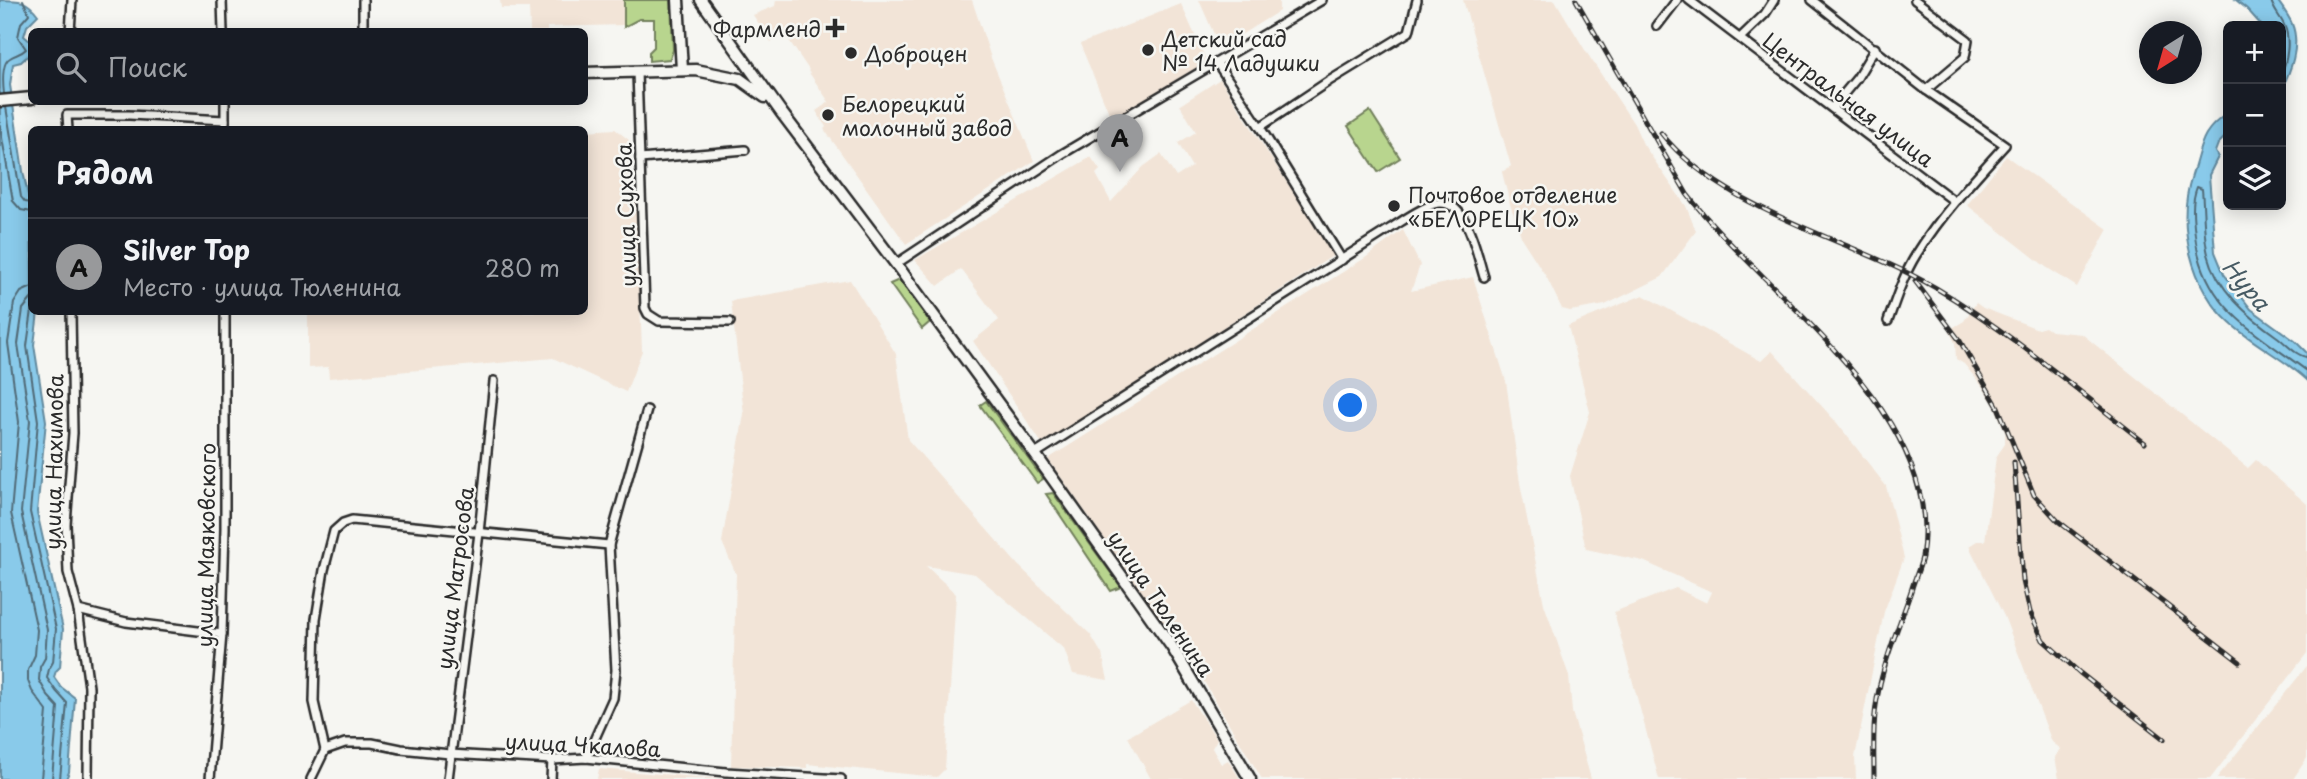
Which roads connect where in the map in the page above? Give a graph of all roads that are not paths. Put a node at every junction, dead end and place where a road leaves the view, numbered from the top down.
1 (72, 0) edge
2 (222, 0) edge
3 (363, 0) edge
4 (678, 0) edge
5 (701, 0) edge
6 (1322, 0) edge
7 (1417, 0) edge
8 (1677, 0) edge
9 (1689, 0) edge
10 (1774, 0) edge
11 (1915, 0) edge
12 (1815, 1) edge
13 (1657, 26) dead end
14 (70, 28) edge
15 (223, 28) edge
16 (363, 28) edge
17 (1740, 38) junction
18 (1875, 48) junction
19 (737, 49) junction
20 (1217, 63) junction
21 (682, 70) junction
22 (638, 72) junction
23 (588, 73) edge
24 (734, 76) junction
25 (1926, 90) junction
26 (28, 98) edge
27 (0, 101) edge
28 (225, 105) edge
29 (1832, 108) junction
30 (781, 111) junction
31 (225, 120) junction
32 (68, 126) edge
33 (225, 126) edge
34 (1260, 127) junction
35 (745, 150) dead end
36 (640, 159) junction
37 (1954, 201) junction
38 (1342, 260) junction
39 (895, 264) junction
40 (1484, 277) dead end
41 (71, 315) edge
42 (225, 315) edge
43 (1888, 321) dead end
44 (730, 322) dead end
45 (494, 381) dead end
46 (647, 410) dead end
47 (1035, 454) junction
48 (479, 533) junction
49 (610, 545) junction
50 (78, 610) junction
51 (222, 634) junction
52 (325, 750) junction
53 (450, 754) junction
54 (586, 758) junction
55 (552, 760) junction
56 (88, 779) edge
57 (211, 779) edge
58 (311, 779) edge
59 (448, 779) edge
60 (551, 779) edge
61 (841, 779) edge
62 (1250, 779) edge

1 - 14 street
2 - 15 street
3 - 16 street
4 - 21 main road
5 - 19 main road, улица Тюленина
6 - 20 street
7 - 34 street
8 - 13 street
9 - 17 street, Центральная улица
10 - 17 street
11 - 25 street
12 - 18 street
17 - 29 street, Центральная улица
18 - 25 street
18 - 29 street
19 - 24 main road
19 - 30 main road, улица Тюленина
20 - 34 street
20 - 39 street
21 - 22 main road, улица Тюленина
21 - 24 main road, улица Тюленина
22 - 23 main road, улица Тюленина
22 - 36 street, улица Сухова
24 - 30 main road, улица Тюленина
25 - 37 street
26 - 27 main road
28 - 31 street
29 - 37 street, Центральная улица
30 - 39 main road, улица Тюленина
31 - 32 street
31 - 33 street
34 - 38 street
35 - 36 street
36 - 44 street, улица Сухова
37 - 43 street
38 - 40 street
38 - 47 street
39 - 47 main road, улица Тюленина
41 - 50 street, улица Нахимова
42 - 51 street, улица Маяковского
45 - 48 street, улица Матросова
46 - 49 street
47 - 62 main road, улица Тюленина
48 - 49 street
48 - 52 street
48 - 53 street, улица Матросова
49 - 54 street
50 - 51 street
50 - 56 street, улица Нахимова
51 - 57 street, улица Маяковского
52 - 53 street, улица Чкалова
52 - 58 street
53 - 55 street, улица Чкалова
53 - 59 street, улица Матросова
54 - 55 street, улица Чкалова
54 - 61 street, улица Чкалова
55 - 60 street

